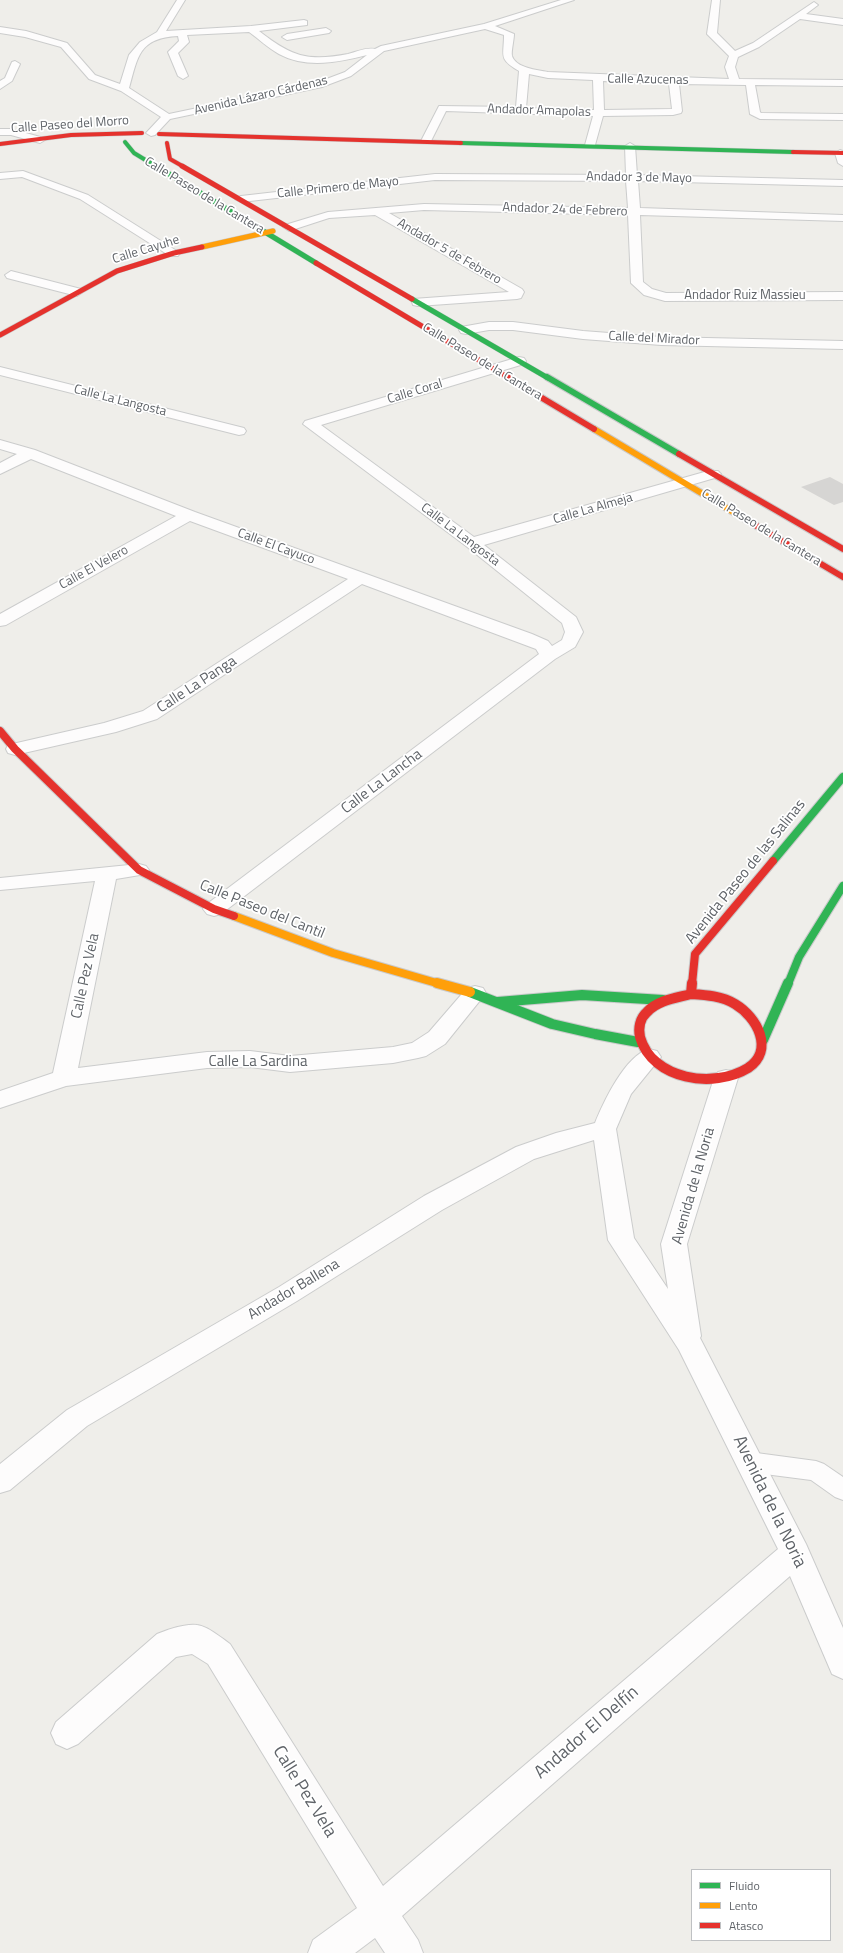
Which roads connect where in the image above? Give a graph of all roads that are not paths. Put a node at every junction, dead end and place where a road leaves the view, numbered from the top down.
1 (180, 0) edge
2 (570, 0) edge
3 (716, 0) edge
4 (814, 5) dead end
5 (798, 16) junction
6 (843, 22) edge
7 (304, 23) dead end
8 (486, 26) junction
9 (251, 29) junction
10 (0, 30) edge
11 (326, 31) dead end
12 (182, 33) junction
13 (160, 34) junction
14 (266, 40) junction
15 (381, 49) junction
16 (734, 55) junction
17 (15, 64) dead end
18 (524, 70) junction
19 (183, 76) dead end
20 (598, 79) junction
21 (674, 81) junction
22 (735, 82) junction
23 (750, 82) junction
24 (827, 82) junction
25 (843, 83) edge
26 (0, 86) edge
27 (124, 89) junction
28 (833, 96) dead end
29 (521, 110) junction
30 (599, 113) junction
31 (841, 116) edge
32 (167, 117) junction
33 (0, 132) edge
34 (151, 133) junction
35 (220, 137) junction
36 (38, 139) junction
37 (426, 141) junction
38 (96, 143) dead end
39 (0, 144) edge
40 (122, 145) junction
41 (590, 145) junction
42 (630, 146) junction
43 (145, 147) dead end
44 (157, 147) dead end
45 (168, 147) junction
46 (842, 156) edge
47 (0, 176) edge
48 (436, 177) joint
49 (632, 178) junction
50 (843, 183) edge
51 (241, 199) junction
52 (377, 211) junction
53 (633, 212) junction
54 (843, 218) edge
55 (289, 227) junction
56 (265, 233) junction
57 (174, 253) junction
58 (11, 275) dead end
59 (77, 292) junction
60 (838, 296) edge
61 (418, 302) junction
62 (843, 309) edge
63 (466, 330) junction
64 (0, 335) edge
65 (843, 345) edge
66 (519, 361) junction
67 (492, 368) junction
68 (0, 371) edge
69 (310, 424) joint
70 (239, 431) dead end
71 (0, 444) edge
72 (30, 453) junction
73 (0, 469) edge
74 (714, 474) junction
75 (685, 483) junction
76 (188, 515) junction
77 (472, 543) junction
78 (843, 550) edge
79 (843, 577) edge
80 (360, 578) junction
81 (0, 621) edge
82 (550, 655) junction
83 (0, 731) edge
84 (16, 749) junction
85 (843, 777) edge
86 (139, 870) junction
87 (107, 874) junction
88 (0, 884) edge
89 (843, 886) edge
90 (214, 909) junction
91 (475, 993) junction
92 (691, 994) junction
93 (663, 1000) junction
94 (498, 1002) junction
95 (764, 1040) junction
96 (644, 1050) junction
97 (64, 1078) junction
98 (726, 1078) junction
99 (0, 1100) edge
100 (604, 1129) junction
101 (689, 1343) junction
102 (749, 1462) junction
103 (0, 1481) edge
104 (843, 1490) edge
105 (795, 1552) junction
106 (843, 1664) edge
107 (67, 1733) dead end
108 (379, 1913) junction
109 (326, 1953) edge
110 (405, 1953) edge

1 - 13 street
2 - 8 street, Avenida Lázaro Cárdenas
3 - 16 street
4 - 5 street
5 - 6 street
5 - 16 street
7 - 9 street
8 - 15 street, Avenida Lázaro Cárdenas
8 - 18 street, Calle Azucenas
9 - 12 street
9 - 14 street
10 - 27 street
11 - 14 street
12 - 13 street
12 - 19 street
13 - 27 street
14 - 15 street
15 - 32 street, Avenida Lázaro Cárdenas
16 - 22 street
17 - 26 street
18 - 20 street, Calle Azucenas
18 - 29 street
20 - 21 street, Calle Azucenas
20 - 30 street
21 - 22 street, Calle Azucenas
21 - 30 street, Andador Amapolas
22 - 23 street, Calle Azucenas
23 - 24 street, Calle Azucenas
23 - 31 street
24 - 25 street, Calle Azucenas
24 - 28 street
27 - 32 street
29 - 30 street, Andador Amapolas
29 - 37 street, Andador Amapolas
30 - 41 street
32 - 34 street
33 - 36 street
34 - 35 street, Calle Paseo del Morro
34 - 36 street, Calle Paseo del Morro
34 - 40 street
34 - 45 street
35 - 37 street
35 - 45 street
36 - 38 street
36 - 39 street, Calle Paseo del Morro
37 - 41 street
40 - 43 street
40 - 56 street, Calle Paseo de la Cantera
41 - 42 street
42 - 46 street
42 - 49 street
44 - 45 street
45 - 51 street, Calle Paseo de la Cantera
47 - 57 street
48 - 49 street, Andador 3 de Mayo
48 - 51 street, Calle Primero de Mayo
49 - 50 street, Andador 3 de Mayo
49 - 53 street
51 - 55 street, Calle Paseo de la Cantera
52 - 53 street, Andador 24 de Febrero
52 - 55 street, Andador 24 de Febrero
52 - 61 street, Andador 5 de Febrero
53 - 54 street, Andador 24 de Febrero
53 - 60 street, Andador Ruiz Massieu
55 - 56 street, Calle Cayuhe
55 - 61 street, Calle Paseo de la Cantera
56 - 57 street, Calle Cayuhe
56 - 67 street, Calle Paseo de la Cantera
57 - 59 street, Calle Cayuhe
58 - 59 street
59 - 64 street, Calle Cayuhe
60 - 62 street
61 - 63 street, Calle Paseo de la Cantera
63 - 65 street, Calle del Mirador
63 - 66 street, Calle Paseo de la Cantera
66 - 67 street, Calle Coral
66 - 74 street, Calle Paseo de la Cantera
67 - 69 street, Calle Coral
67 - 75 street, Calle Paseo de la Cantera
68 - 70 street, Calle La Langosta
69 - 77 street, Calle La Langosta
71 - 72 street, Calle El Cayuco
72 - 73 street
72 - 76 street, Calle El Cayuco
74 - 75 street, Calle La Almeja
74 - 78 street, Calle Paseo de la Cantera
75 - 77 street, Calle La Almeja
75 - 79 street, Calle Paseo de la Cantera
76 - 80 street, Calle El Cayuco
76 - 81 street, Calle El Velero
77 - 82 street, Calle La Langosta
80 - 82 street, Calle El Cayuco
80 - 84 street, Calle La Panga
82 - 90 street, Calle La Lancha
83 - 84 street, Calle Paseo del Cantil
84 - 86 street, Calle Paseo del Cantil
85 - 92 street, Avenida Paseo de las Salinas
86 - 87 street
86 - 90 street, Calle Paseo del Cantil
87 - 88 street
87 - 97 street, Calle Pez Vela
89 - 95 street
90 - 91 street, Calle Paseo del Cantil
91 - 94 street, Calle Paseo del Cantil
91 - 97 street, Calle La Sardina
92 - 93 street
92 - 95 street
93 - 94 street, Calle Paseo del Cantil
93 - 96 street
94 - 96 street, Calle Paseo del Cantil
95 - 98 street
96 - 98 street
96 - 100 street
97 - 99 street, Calle La Sardina
98 - 101 street, Avenida de la Noria
100 - 101 street, Avenida de la Noria
100 - 103 street, Andador Ballena
101 - 102 street, Avenida de la Noria
102 - 104 lane
102 - 105 street, Avenida de la Noria
105 - 106 street, Avenida de la Noria
105 - 108 street, Andador El Delfín
107 - 108 street, Calle Pez Vela
108 - 109 street, Andador El Delfín
108 - 110 street, Calle Pez Vela

